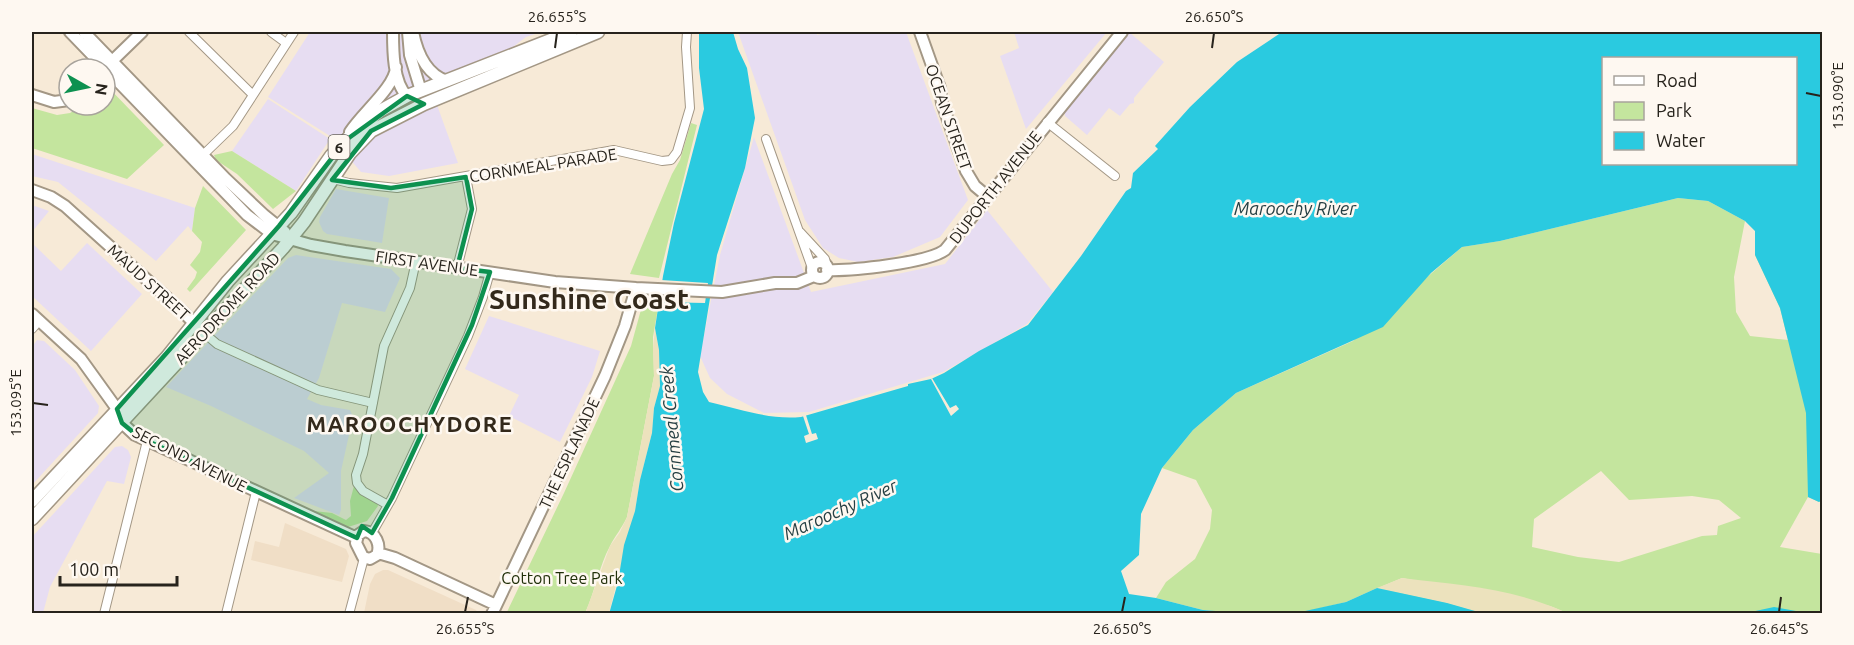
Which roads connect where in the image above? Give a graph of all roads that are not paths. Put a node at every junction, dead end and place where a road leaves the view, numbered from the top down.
1 (70, 32) edge
2 (84, 32) edge
3 (142, 32) edge
4 (189, 32) edge
5 (271, 32) edge
6 (294, 32) edge
7 (393, 32) edge
8 (408, 32) edge
9 (413, 32) edge
10 (571, 32) edge
11 (598, 32) edge
12 (685, 32) edge
13 (920, 32) edge
14 (1122, 32) edge
15 (286, 43) junction
16 (97, 57) edge
17 (101, 57) edge
18 (116, 57) edge
19 (396, 67) junction
20 (117, 75) edge
21 (117, 77) edge
22 (447, 81) junction
23 (421, 91) junction
24 (32, 95) edge
25 (253, 95) junction
26 (407, 96) junction
27 (57, 102) edge
28 (424, 104) junction
29 (1047, 122) junction
30 (765, 139) dead end
31 (346, 140) junction
32 (204, 154) junction
33 (1115, 176) dead end
34 (466, 177) junction
35 (333, 179) junction
36 (32, 190) edge
37 (987, 196) junction
38 (275, 230) junction
39 (799, 231) junction
40 (291, 238) junction
41 (416, 261) junction
42 (457, 268) junction
43 (827, 268) junction
44 (490, 272) junction
45 (813, 272) junction
46 (636, 288) junction
47 (34, 321) edge
48 (194, 323) junction
49 (204, 333) junction
50 (373, 403) junction
51 (117, 409) junction
52 (122, 423) junction
53 (147, 441) junction
54 (256, 492) junction
55 (32, 501) edge
56 (388, 505) junction
57 (32, 519) edge
58 (372, 533) junction
59 (357, 538) junction
60 (378, 552) junction
61 (364, 558) junction
62 (494, 609) edge
63 (104, 614) edge
64 (226, 614) edge
65 (349, 614) edge

1 - 16 street, FIRST AVENUE
2 - 17 street, FIRST AVENUE
3 - 18 street
4 - 25 street
5 - 15 street
6 - 15 street
7 - 19 street
8 - 23 street
9 - 22 street
10 - 22 main road, 6
11 - 28 main road, 6
12 - 34 street, CORNMEAL PARADE
13 - 37 street, OCEAN STREET
14 - 29 street, DUPORTH AVENUE
15 - 25 street
19 - 26 street
19 - 31 street
20 - 32 street, FIRST AVENUE
21 - 38 street, FIRST AVENUE
22 - 23 main road, 6
23 - 26 main road, AERODROME ROAD / 6
23 - 28 main road
24 - 27 street
25 - 32 street
26 - 28 main road
26 - 31 main road, AERODROME ROAD / 6
28 - 35 main road, AERODROME ROAD / 6
29 - 33 street
29 - 37 street, DUPORTH AVENUE
30 - 39 street
31 - 38 main road, AERODROME ROAD / 6
32 - 38 street, FIRST AVENUE
34 - 35 street, CORNMEAL PARADE
34 - 42 street
35 - 40 main road, AERODROME ROAD / 6
36 - 48 street, MAUD STREET
37 - 43 street, DUPORTH AVENUE
38 - 40 street, FIRST AVENUE
38 - 48 main road, AERODROME ROAD / 6
39 - 43 street
39 - 45 street
40 - 41 street, FIRST AVENUE
40 - 49 main road, AERODROME ROAD / 6
41 - 42 street, FIRST AVENUE
41 - 50 street
42 - 44 street, FIRST AVENUE
43 - 45 street
44 - 46 street, FIRST AVENUE
44 - 56 street
45 - 46 street
46 - 62 street, THE ESPLANADE
47 - 51 street, SECOND AVENUE
48 - 49 street, MAUD STREET
48 - 51 main road, AERODROME ROAD / 6
49 - 50 street, MAUD STREET
49 - 52 main road, AERODROME ROAD / 6
50 - 56 street
51 - 52 street, SECOND AVENUE
51 - 55 main road, AERODROME ROAD / 6
52 - 53 street, SECOND AVENUE
52 - 57 main road, AERODROME ROAD / 6
53 - 54 street, SECOND AVENUE
53 - 63 street
54 - 59 street, SECOND AVENUE
54 - 64 street
56 - 58 street
58 - 59 street
58 - 60 street
59 - 61 street
60 - 61 street
60 - 62 street
61 - 65 street

